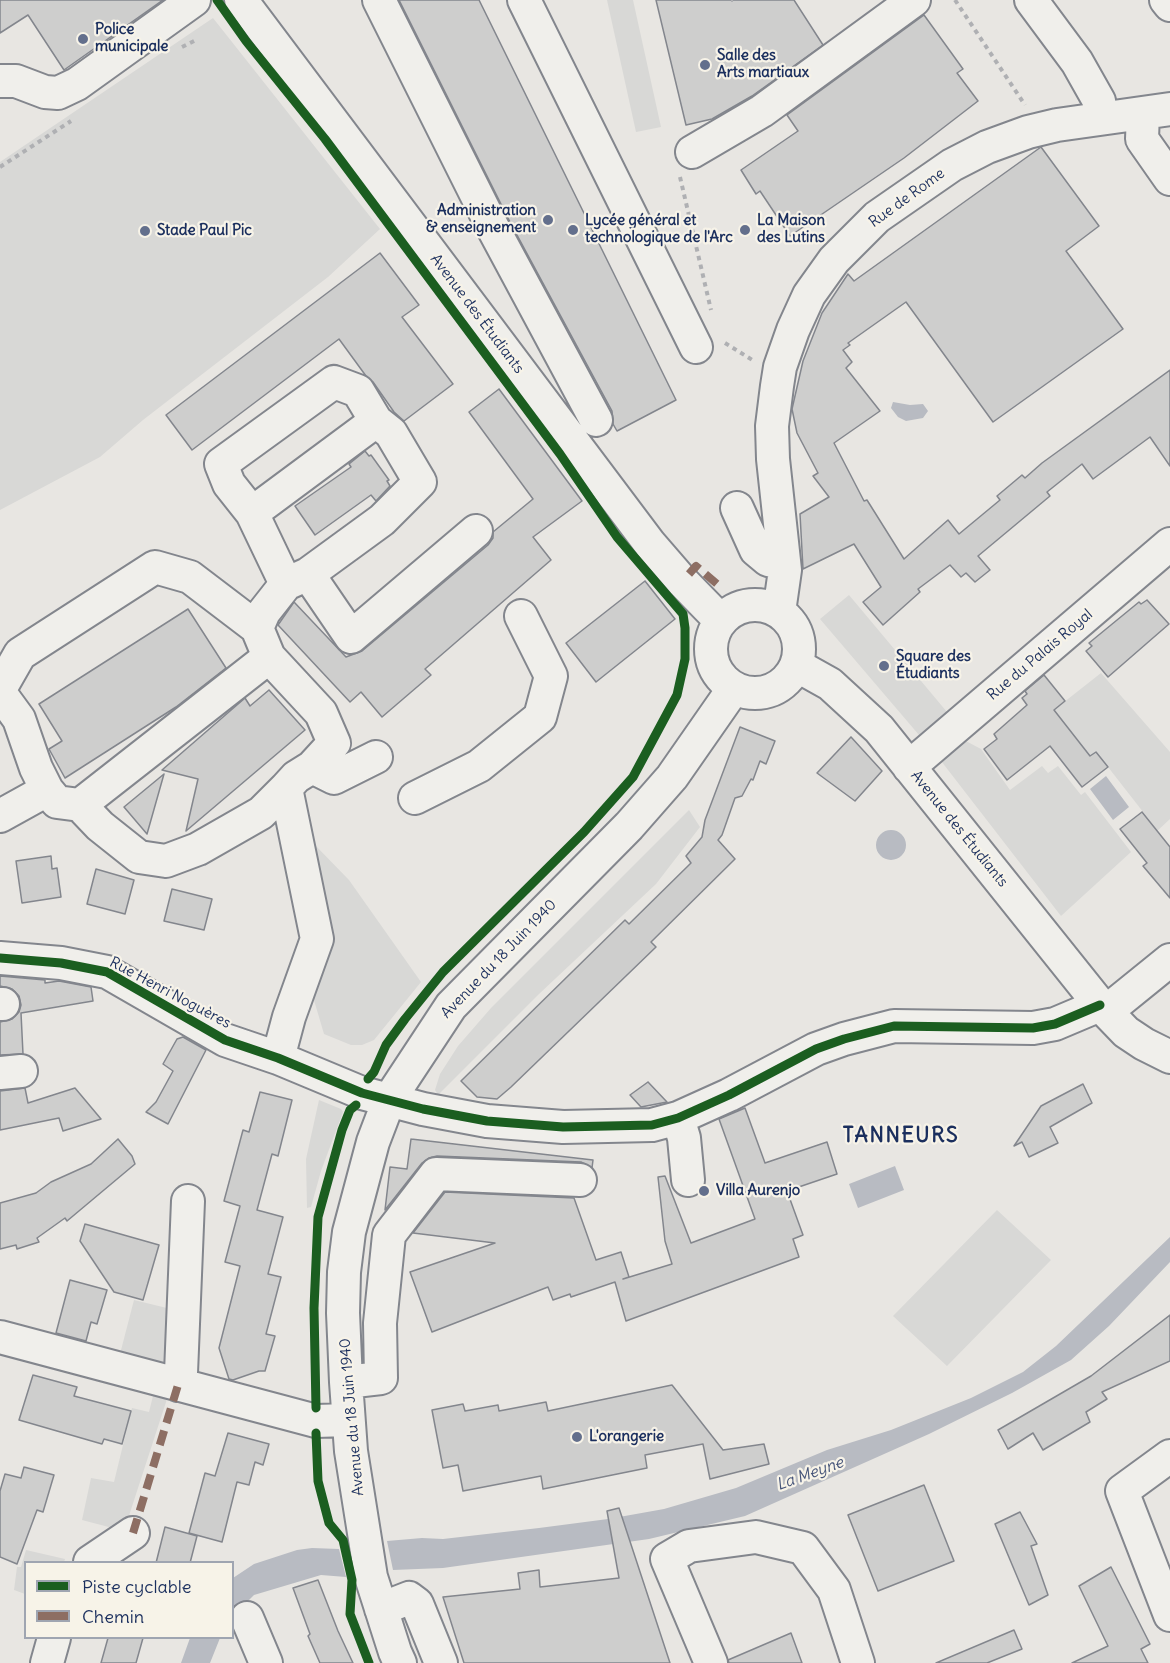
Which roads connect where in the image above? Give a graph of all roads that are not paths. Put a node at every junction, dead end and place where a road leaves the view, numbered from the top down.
1 (194, 0) edge
2 (241, 0) edge
3 (379, 0) edge
4 (524, 0) edge
5 (914, 0) edge
6 (1031, 0) edge
7 (1166, 0) edge
8 (1170, 5) edge
9 (0, 81) edge
10 (1156, 111) edge
11 (1102, 118) junction
12 (692, 152) road end
13 (1170, 179) edge
14 (707, 343) road end
15 (596, 420) dead end
16 (376, 421) junction
17 (737, 508) dead end
18 (252, 513) junction
19 (476, 531) dead end
20 (1170, 544) edge
21 (784, 563) junction
22 (297, 579) junction
23 (779, 612) junction
24 (521, 616) dead end
25 (721, 621) junction
26 (257, 628) junction
27 (269, 657) junction
28 (796, 665) junction
29 (734, 688) junction
30 (0, 691) edge
31 (376, 757) dead end
32 (312, 767) junction
33 (909, 767) junction
34 (286, 788) junction
35 (47, 790) junction
36 (415, 798) dead end
37 (80, 805) junction
38 (0, 816) edge
39 (0, 958) edge
40 (1170, 960) edge
41 (1104, 1008) junction
42 (1170, 1057) edge
43 (278, 1058) junction
44 (389, 1100) junction
45 (678, 1118) junction
46 (580, 1180) dead end
47 (688, 1180) dead end
48 (188, 1201) dead end
49 (0, 1338) edge
50 (346, 1382) junction
51 (178, 1385) junction
52 (348, 1420) junction
53 (1170, 1456) edge
54 (133, 1533) dead end
55 (93, 1561) edge
56 (381, 1609) junction
57 (1170, 1615) edge
58 (247, 1618) dead end
59 (54, 1639) edge
60 (47, 1663) edge
61 (266, 1663) edge
62 (400, 1663) edge
63 (441, 1663) edge
64 (711, 1663) edge
65 (858, 1663) edge

1 - 9 street
2 - 25 street, Avenue des Étudiants
3 - 15 street
4 - 14 street
5 - 12 street
6 - 11 street
7 - 8 street
10 - 11 street, Rue de Rome
10 - 13 street
11 - 21 street, Rue de Rome
16 - 18 street
16 - 18 street
16 - 22 street
17 - 21 street
18 - 22 street
19 - 22 street
20 - 33 street, Rue du Palais Royal
21 - 23 street, Rue de Rome
22 - 26 street
23 - 25 street
23 - 28 street
24 - 36 street
25 - 29 street
26 - 27 street
26 - 30 street
27 - 32 street
27 - 37 street
28 - 29 street
28 - 33 street, Avenue des Étudiants
29 - 44 street, Avenue du 18 Juin 1940
30 - 35 street
31 - 32 street
32 - 34 street
33 - 41 street, Avenue des Étudiants
34 - 37 street
34 - 43 street
35 - 37 street
35 - 38 street
39 - 43 street, Rue Henri Noguères
40 - 41 street, Rue Henri Noguères
41 - 42 street, Avenue des Étudiants
41 - 45 street, Rue Henri Noguères
43 - 44 street, Rue Henri Noguères
44 - 45 street, Rue Henri Noguères
44 - 50 street, Avenue du 18 Juin 1940
45 - 47 street
46 - 50 street
48 - 51 street
49 - 51 street
50 - 52 street, Avenue du 18 Juin 1940
51 - 52 street
52 - 56 street, Avenue du 18 Juin 1940
53 - 57 street
54 - 55 street
56 - 62 street, Avenue du 18 Juin 1940
56 - 63 street
58 - 61 street
59 - 60 street
64 - 65 street

